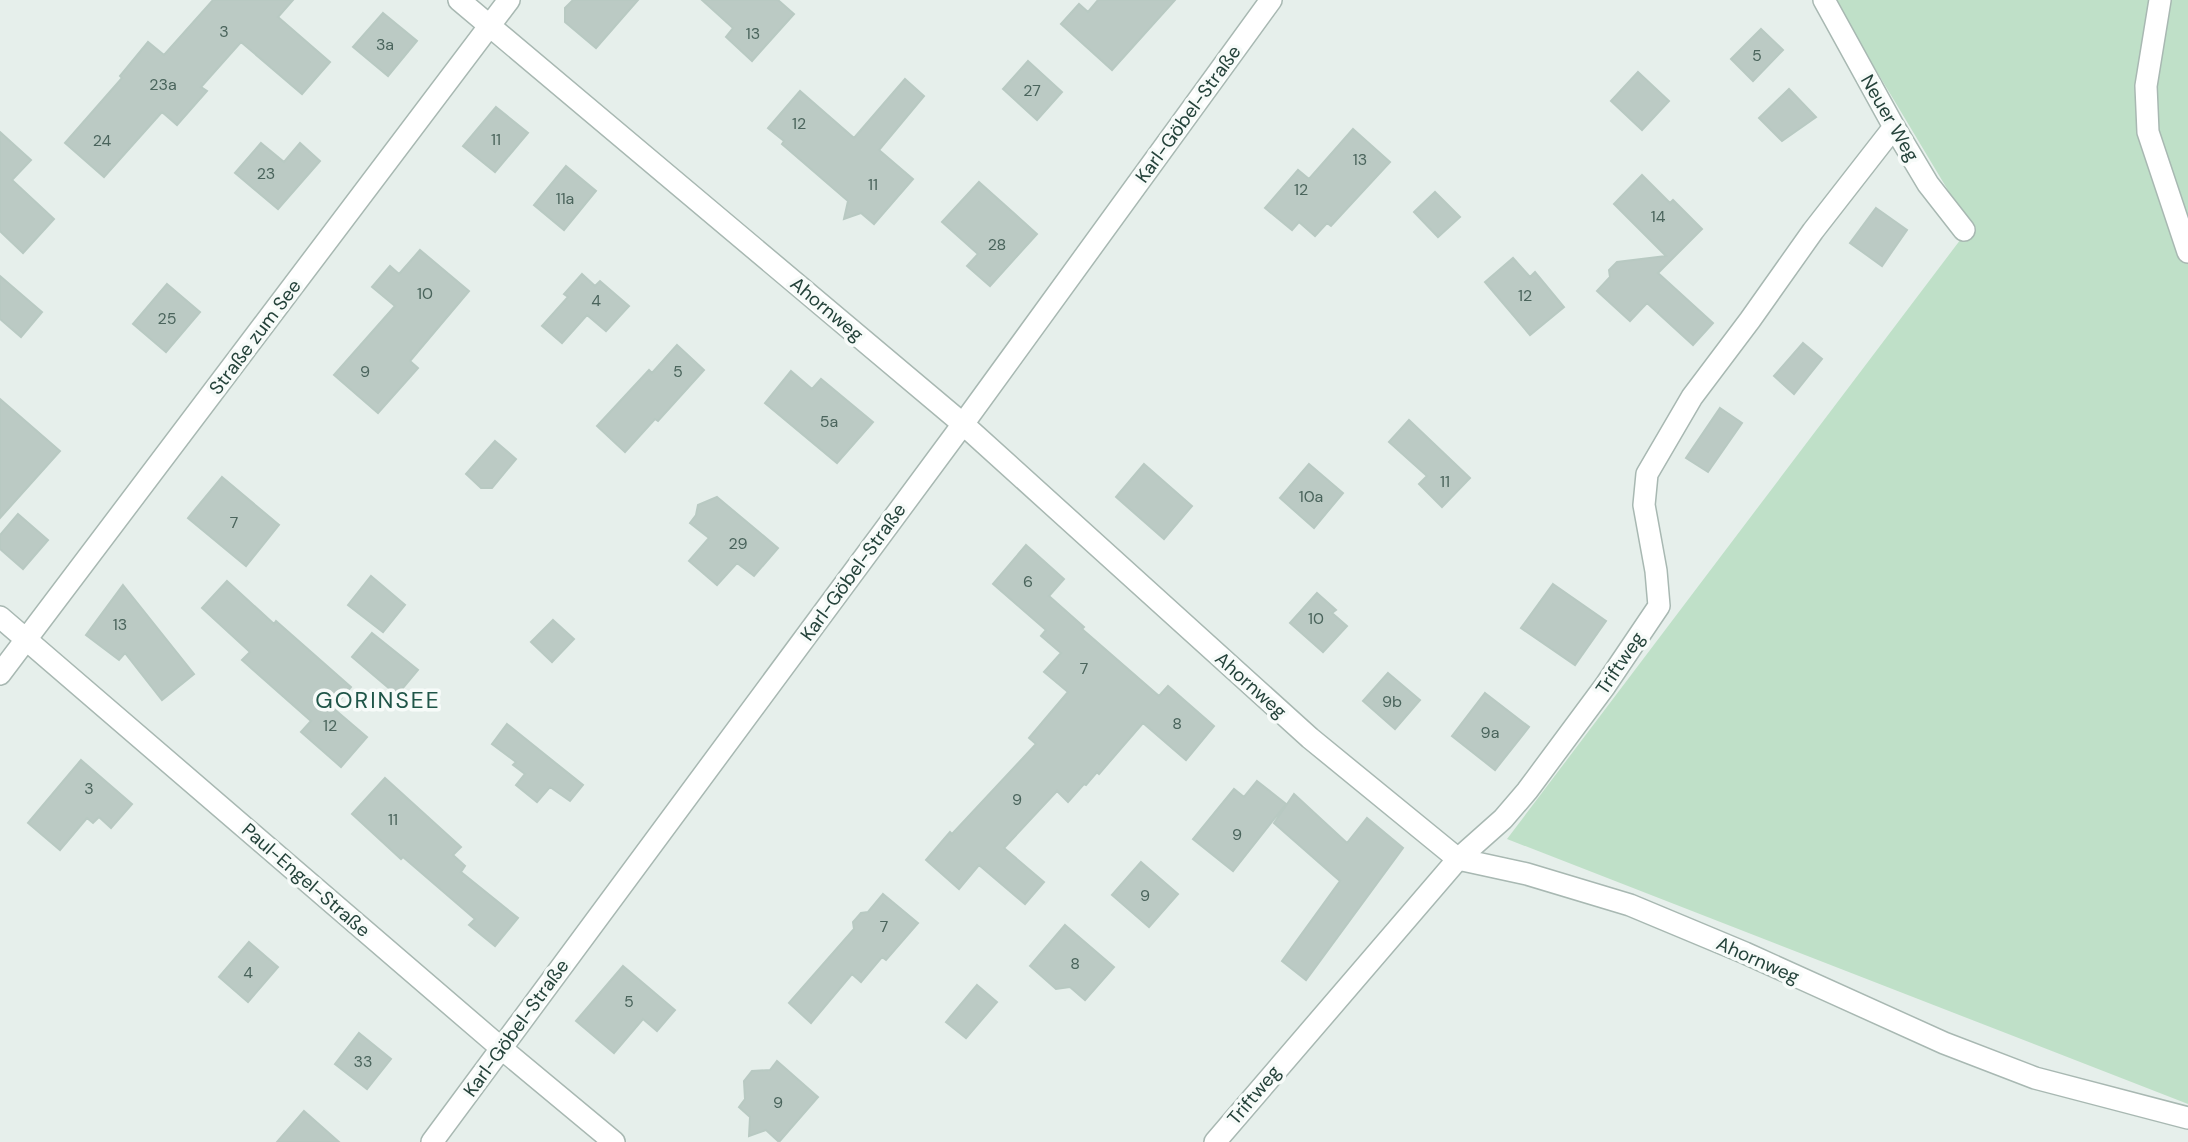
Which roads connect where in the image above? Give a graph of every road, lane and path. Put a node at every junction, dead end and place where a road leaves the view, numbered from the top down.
1 (459, 0) edge
2 (509, 0) edge
3 (1271, 0) edge
4 (1824, 0) edge
5 (2160, 0) edge
6 (490, 27) junction
7 (1894, 127) junction
8 (1964, 230) dead end
9 (2188, 252) edge
10 (963, 424) junction
11 (0, 617) edge
12 (26, 639) junction
13 (0, 674) edge
14 (1458, 859) junction
15 (501, 1048) junction
16 (2188, 1118) edge
17 (432, 1142) edge
18 (614, 1142) edge
19 (1215, 1142) edge

1 - 6 street, Ahornweg
2 - 6 street, Straße zum See
3 - 10 street, Karl-Göbel-Straße
4 - 7 street, Neuer Weg
5 - 9 street
6 - 10 street, Ahornweg
6 - 12 street, Straße zum See
7 - 8 street, Neuer Weg
7 - 14 street, Triftweg
10 - 14 street, Ahornweg
10 - 15 street, Karl-Göbel-Straße
11 - 12 street, Paul-Engel-Straße
12 - 13 street, Straße zum See
12 - 15 street, Paul-Engel-Straße
14 - 16 street, Ahornweg
14 - 19 street, Triftweg
15 - 17 street, Karl-Göbel-Straße
15 - 18 street, Paul-Engel-Straße

